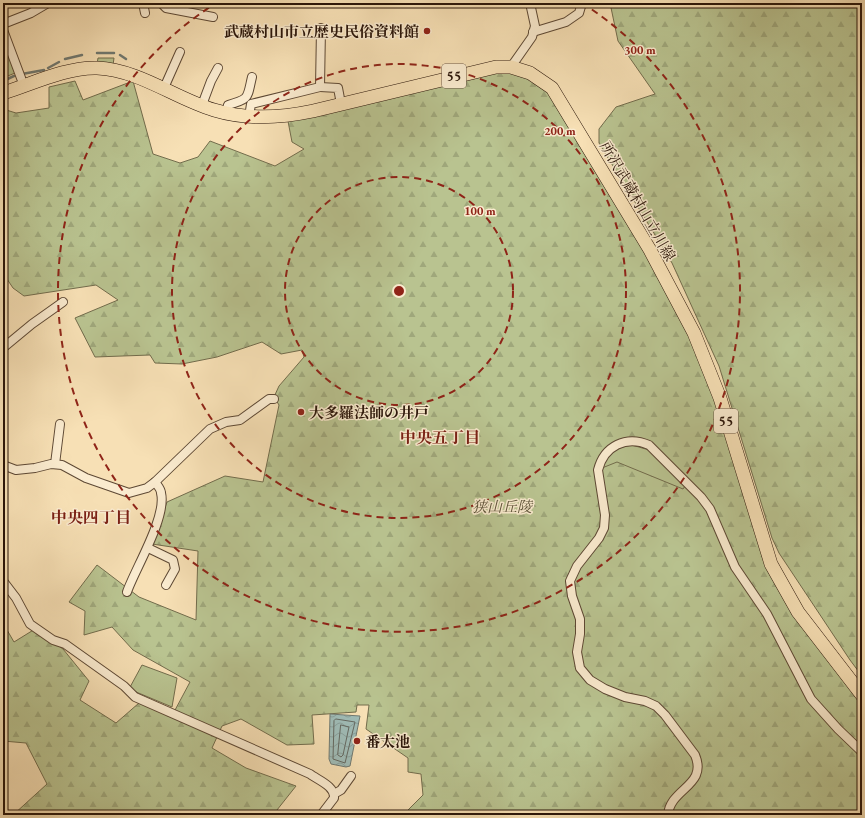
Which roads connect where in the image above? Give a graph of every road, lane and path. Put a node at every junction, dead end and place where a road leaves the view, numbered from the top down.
1 (48, 3) edge
2 (143, 3) edge
3 (161, 3) edge
4 (530, 3) edge
5 (582, 3) edge
6 (145, 13) dead end
7 (213, 17) dead end
8 (3, 24) edge
9 (321, 28) dead end
10 (3, 30) edge
11 (533, 32) junction
12 (180, 52) dead end
13 (511, 67) junction
14 (218, 68) dead end
15 (252, 77) dead end
16 (24, 86) junction
17 (320, 87) junction
18 (164, 88) junction
19 (3, 93) edge
20 (341, 104) junction
21 (202, 105) junction
22 (226, 113) junction
23 (249, 116) junction
24 (63, 302) dead end
25 (3, 348) edge
26 (274, 399) dead end
27 (60, 424) dead end
28 (55, 464) junction
29 (3, 465) edge
30 (155, 482) junction
31 (148, 548) junction
32 (3, 581) edge
33 (166, 585) dead end
34 (127, 592) dead end
35 (862, 695) edge
36 (862, 752) edge
37 (351, 776) dead end
38 (334, 794) junction
39 (321, 815) edge
40 (668, 815) edge

1 - 8 street
2 - 6 street
3 - 7 street
4 - 11 street
5 - 11 street
9 - 17 street
10 - 16 street
11 - 13 street
12 - 18 street
13 - 20 main road, 所沢武蔵村山立川線 / 55
13 - 35 main road, 所沢武蔵村山立川線 / 55
14 - 21 street
15 - 22 street
16 - 18 main road, 所沢武蔵村山立川線 / 55
16 - 19 main road, 所沢武蔵村山立川線 / 55
17 - 20 street
17 - 23 street
18 - 21 main road, 所沢武蔵村山立川線 / 55
20 - 23 main road, 所沢武蔵村山立川線 / 55
21 - 22 main road, 所沢武蔵村山立川線 / 55
22 - 23 main road, 所沢武蔵村山立川線 / 55
24 - 25 street
26 - 30 street
27 - 28 street
28 - 29 street
28 - 30 street
30 - 31 street
31 - 33 street
31 - 34 street
32 - 38 street
36 - 40 street
37 - 38 street
38 - 39 street

